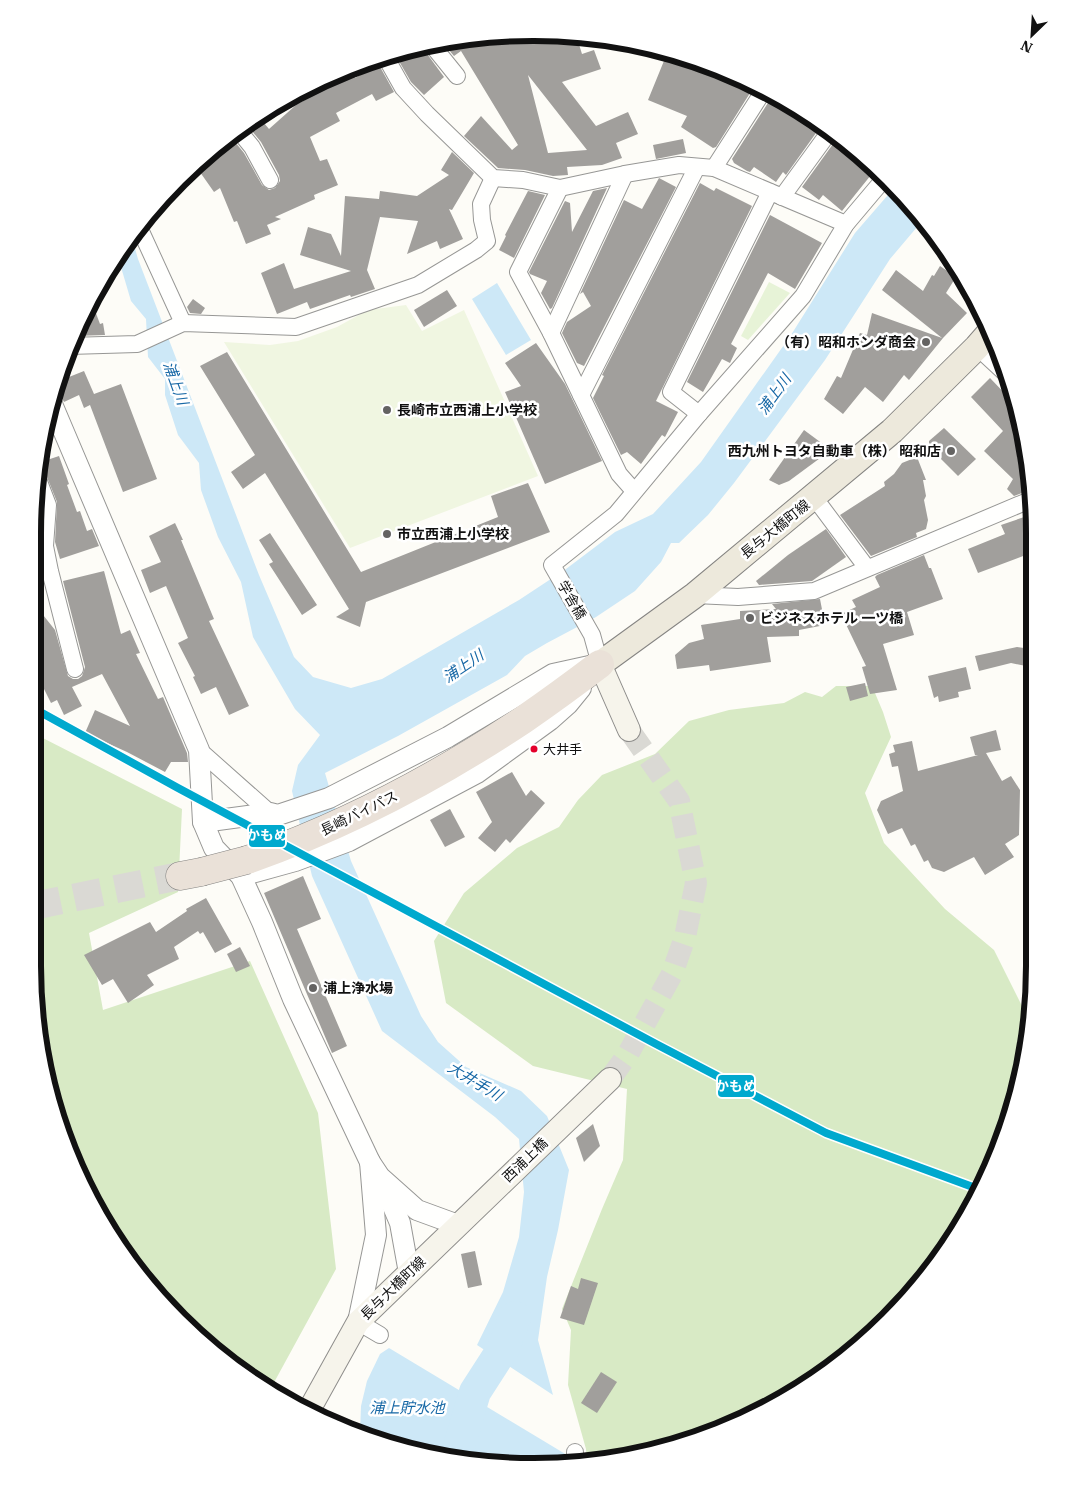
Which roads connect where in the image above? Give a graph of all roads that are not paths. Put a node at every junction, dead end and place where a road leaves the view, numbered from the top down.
1 (437, 51) edge
2 (390, 63) edge
3 (457, 76) dead end
4 (760, 97) edge
5 (243, 136) edge
6 (825, 137) edge
7 (697, 167) junction
8 (714, 168) junction
9 (625, 174) junction
10 (493, 178) junction
11 (270, 180) dead end
12 (880, 183) edge
13 (560, 188) junction
14 (776, 195) junction
15 (846, 224) junction
16 (143, 235) edge
17 (183, 323) junction
18 (551, 333) junction
19 (984, 339) edge
20 (79, 346) edge
21 (581, 395) junction
22 (56, 414) edge
23 (699, 414) junction
24 (634, 491) junction
25 (43, 492) edge
26 (814, 497) junction
27 (1025, 502) edge
28 (867, 568) junction
29 (695, 595) junction
30 (600, 664) junction
31 (75, 670) dead end
32 (629, 730) tunnel mouth
33 (199, 750) junction
34 (338, 819) junction
35 (203, 822) junction
36 (284, 833) junction
37 (244, 862) junction
38 (189, 869) tunnel mouth
39 (610, 1079) tunnel mouth
40 (375, 1170) junction
41 (458, 1225) junction
42 (409, 1273) junction
43 (358, 1322) junction
44 (380, 1335) dead end
45 (312, 1405) edge

1 - 3 street
2 - 10 street
4 - 8 street
5 - 11 street
6 - 14 street
7 - 8 street
7 - 9 street
7 - 21 street
8 - 14 street
9 - 13 street
9 - 18 street
10 - 13 street
10 - 17 street
12 - 15 street
13 - 18 street
14 - 15 street
14 - 23 street
15 - 23 street
16 - 17 street
17 - 20 street
18 - 21 street
19 - 26 main road, 長与大橋町線
21 - 24 street
22 - 33 street
23 - 24 street
24 - 30 street, 学舎橋
25 - 31 street
26 - 28 street
26 - 29 main road, 長与大橋町線
27 - 28 street
28 - 29 street
29 - 30 main road, 長与大橋町線
30 - 32 main road
30 - 34 highway, 長崎バイパス
30 - 34 street
30 - 34 street
33 - 35 street
33 - 36 street
34 - 36 highway, 長崎バイパス
35 - 36 street
35 - 37 street
36 - 37 highway, 長崎バイパス
37 - 38 highway, 長崎バイパス, bridge
37 - 40 street
39 - 41 main road, 西浦上橋
40 - 41 street
40 - 42 street
40 - 43 street
41 - 42 main road, 長与大橋町線
42 - 43 main road, 長与大橋町線
43 - 44 street
43 - 45 main road, 長与大橋町線

